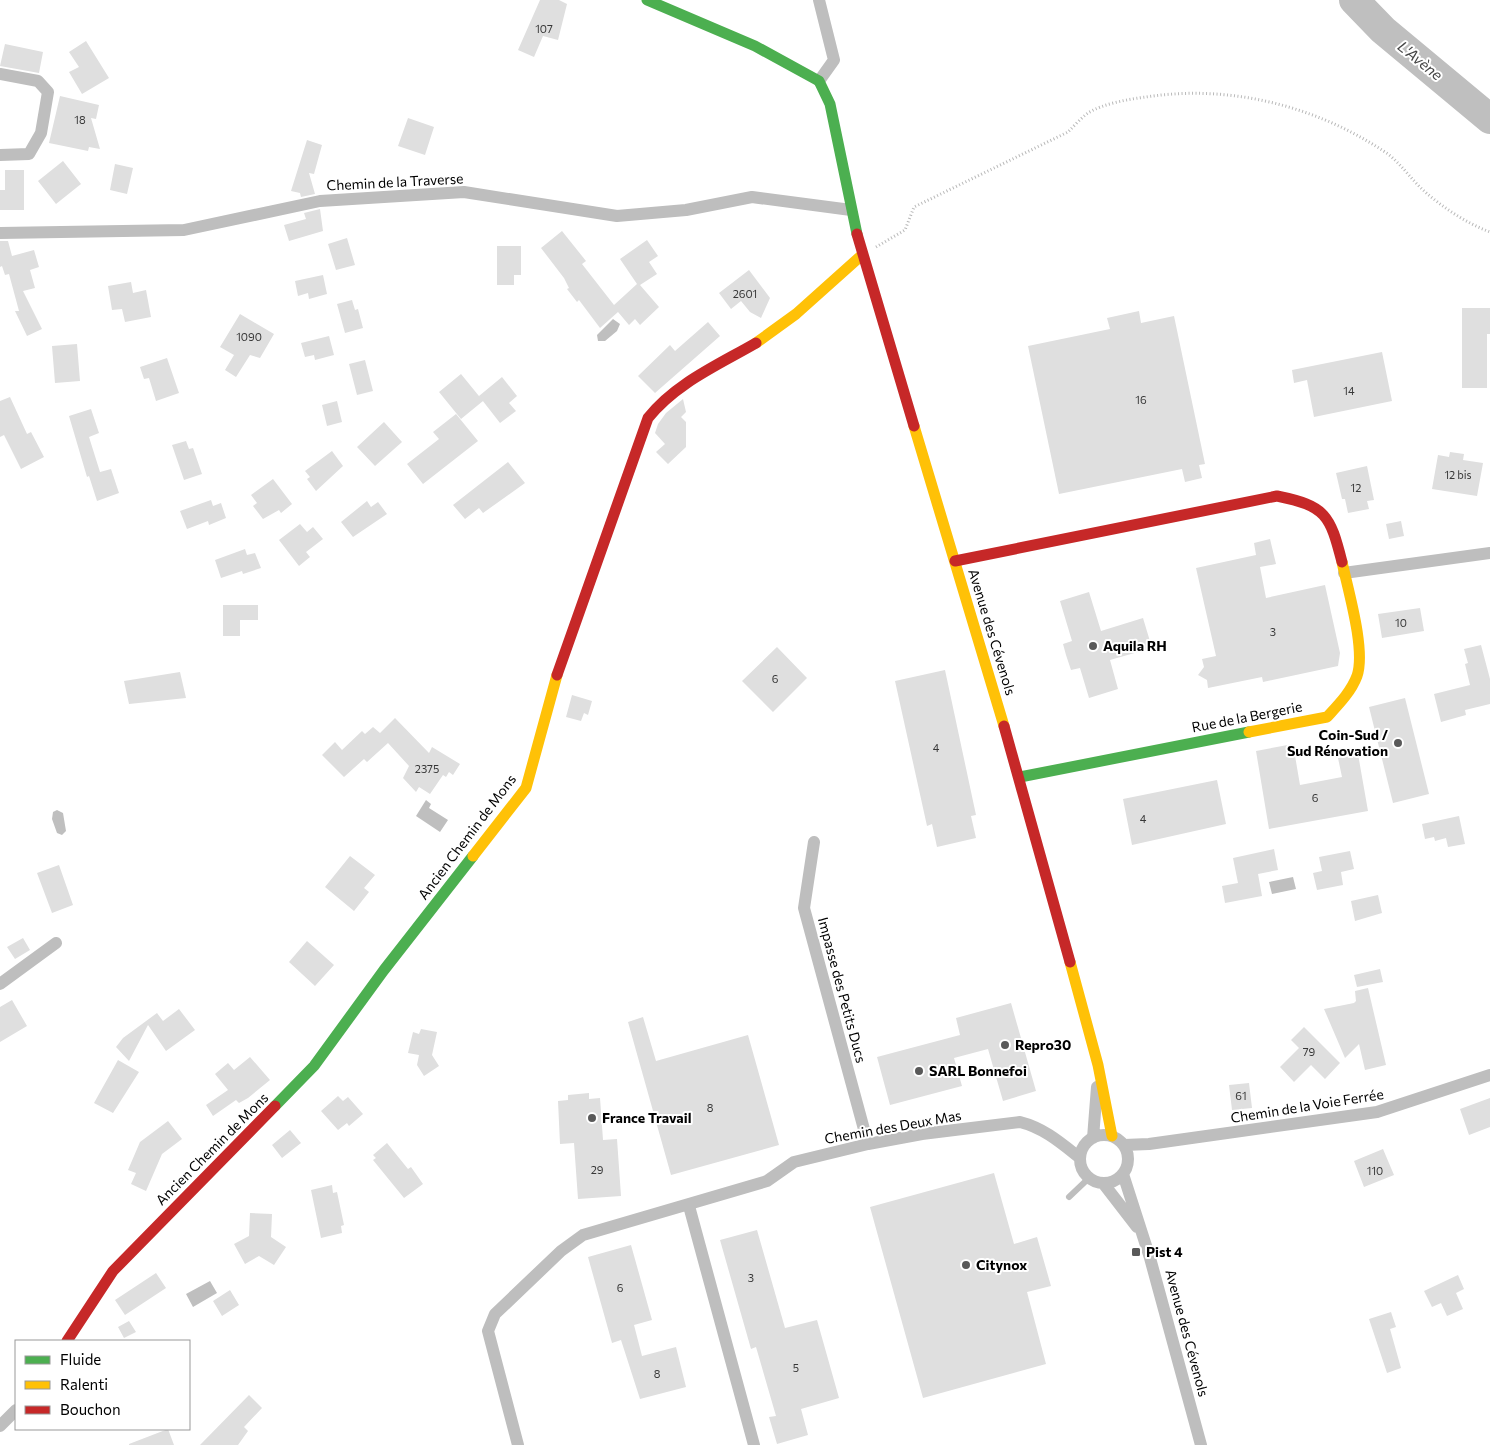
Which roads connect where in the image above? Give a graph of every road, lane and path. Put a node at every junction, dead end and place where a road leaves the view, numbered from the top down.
1 (647, 0) edge
2 (819, 0) edge
3 (0, 74) edge
4 (819, 81) junction
5 (0, 155) edge
6 (851, 210) junction
7 (1490, 232) edge
8 (0, 233) edge
9 (862, 255) junction
10 (1490, 553) edge
11 (955, 561) junction
12 (1344, 573) junction
13 (1020, 777) junction
14 (814, 842) dead end
15 (56, 943) dead end
16 (0, 984) edge
17 (1098, 1065) junction
18 (1490, 1075) edge
19 (1050, 1135) junction
20 (1112, 1136) junction
21 (1089, 1141) junction
22 (868, 1144) junction
23 (1124, 1145) junction
24 (1080, 1158) junction
25 (1123, 1174) junction
26 (1089, 1178) junction
27 (1103, 1183) junction
28 (1069, 1198) dead end
29 (689, 1206) junction
30 (1140, 1230) junction
31 (68, 1340) edge
32 (15, 1411) edge
33 (0, 1426) edge
34 (518, 1445) edge
35 (754, 1445) edge
36 (1201, 1445) edge

1 - 4 street
2 - 4 street
3 - 5 street
4 - 6 street, Avenue des Cévenols
6 - 8 street, Chemin de la Traverse
6 - 9 street, Avenue des Cévenols
7 - 9 path
9 - 11 street, Avenue des Cévenols
9 - 31 street, Ancien Chemin de Mons
10 - 12 street
11 - 12 street, Rue de la Bergerie
11 - 13 street, Avenue des Cévenols
12 - 13 street, Rue de la Bergerie
13 - 17 street, Avenue des Cévenols
14 - 22 street, Impasse des Petits Ducs
15 - 16 street
17 - 20 street, Avenue des Cévenols
17 - 21 street, Avenue des Cévenols
18 - 23 street, Chemin de la Voie Ferrée
19 - 21 street, Chemin des Deux Mas
19 - 22 street, Chemin des Deux Mas
19 - 24 street, Chemin des Deux Mas
20 - 21 street
20 - 23 street
21 - 24 street
22 - 29 street, Chemin des Deux Mas
23 - 25 street
24 - 26 street
25 - 27 street
25 - 30 street, Avenue des Cévenols
26 - 27 street
26 - 28 lane
27 - 30 street, Avenue des Cévenols
29 - 34 street, Chemin des Deux Mas
29 - 35 street
30 - 36 street, Avenue des Cévenols
32 - 33 street

